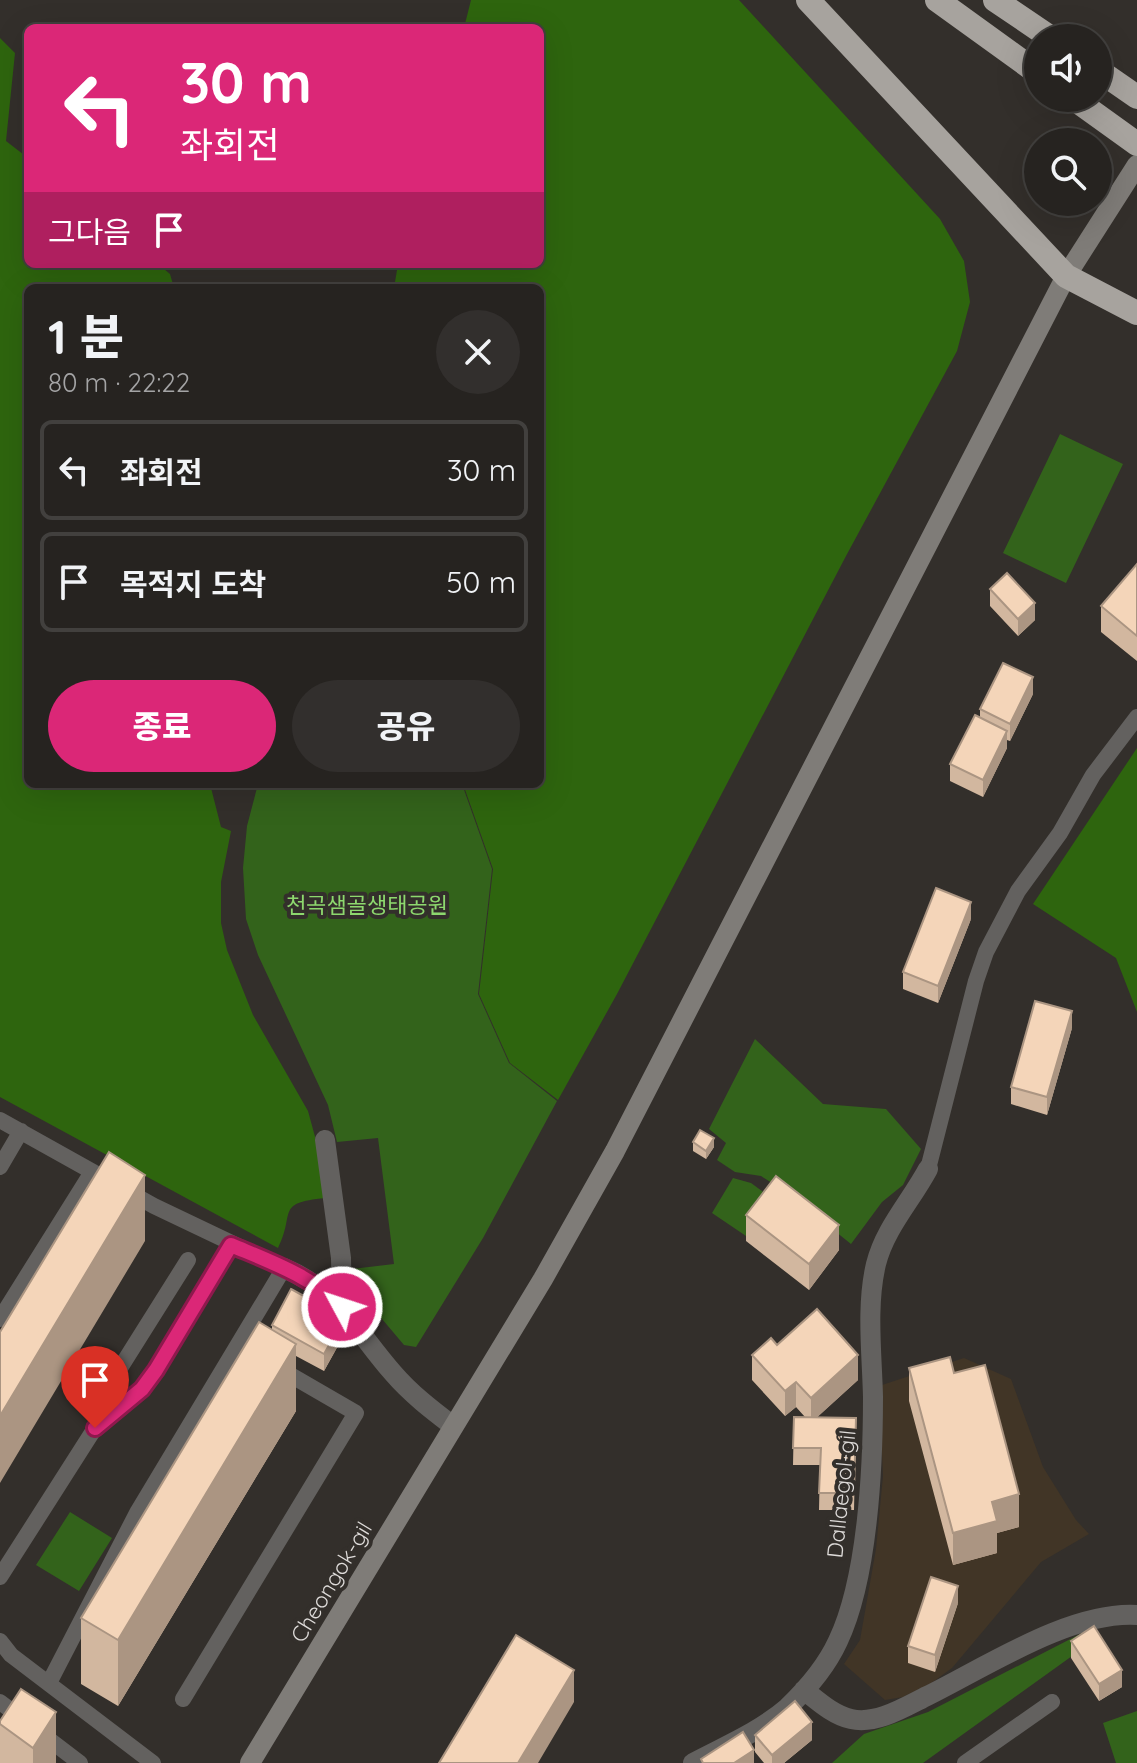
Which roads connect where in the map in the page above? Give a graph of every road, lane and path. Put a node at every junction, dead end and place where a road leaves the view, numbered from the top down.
1 (808, 0) edge
2 (937, 0) edge
3 (995, 0) edge
4 (1030, 24) edge
5 (1024, 63) edge
6 (1112, 79) edge
7 (1137, 97) edge
8 (1093, 112) edge
9 (1137, 144) edge
10 (1137, 165) edge
11 (1066, 276) junction
12 (1137, 313) edge
13 (1137, 717) edge
14 (0, 1120) edge
15 (21, 1131) junction
16 (325, 1140) dead end
17 (0, 1167) edge
18 (928, 1169) joint
19 (92, 1172) junction
20 (231, 1245) junction
21 (188, 1260) dead end
22 (284, 1268) junction
23 (342, 1307) junction
24 (0, 1319) edge
25 (251, 1353) junction
26 (453, 1426) junction
27 (95, 1428) junction
28 (0, 1577) edge
29 (1137, 1615) edge
30 (0, 1641) edge
31 (49, 1683) junction
32 (804, 1690) junction
33 (183, 1699) dead end
34 (1052, 1702) dead end
35 (2, 1708) edge
36 (80, 1763) edge
37 (153, 1763) edge
38 (250, 1763) edge
39 (693, 1763) edge
40 (965, 1763) edge

1 - 11 highway
2 - 5 highway
3 - 4 highway
6 - 7 highway
8 - 9 highway
10 - 11 street, Cheongok-gil
11 - 12 highway
11 - 26 street, Cheongok-gil
13 - 18 lane
14 - 15 lane
15 - 17 lane
15 - 19 lane
16 - 23 street
18 - 32 street, Dallaegol-gil
19 - 20 lane
19 - 24 lane
20 - 22 lane
20 - 27 lane
21 - 27 lane
22 - 23 street
22 - 25 lane
23 - 26 street
25 - 31 lane
25 - 33 lane
26 - 38 street, Cheongok-gil
27 - 28 lane
29 - 32 street
30 - 31 lane
31 - 37 lane
32 - 39 street, Dallaegol-gil
34 - 40 lane
35 - 36 lane

